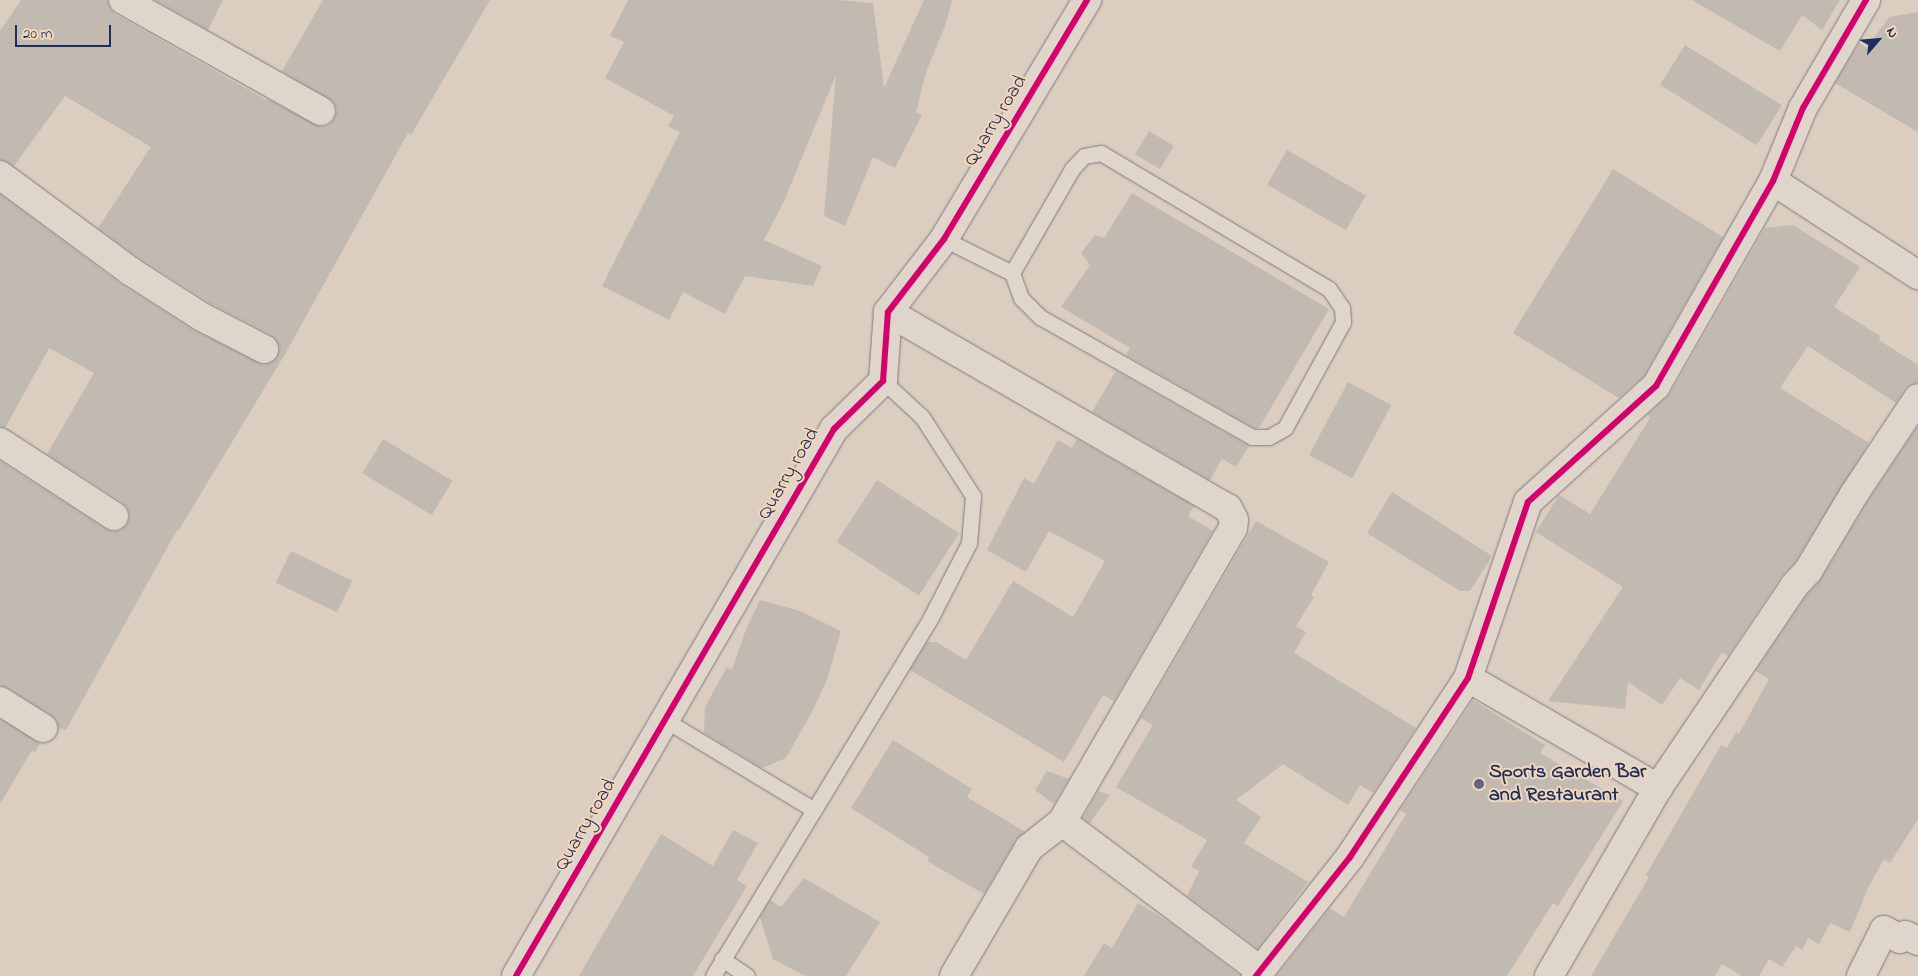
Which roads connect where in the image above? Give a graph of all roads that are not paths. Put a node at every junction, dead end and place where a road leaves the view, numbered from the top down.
1 (123, 0) edge
2 (1087, 0) edge
3 (1866, 0) edge
4 (321, 111) dead end
5 (0, 175) edge
6 (1772, 182) junction
7 (944, 239) junction
8 (1012, 273) junction
9 (1918, 275) edge
10 (888, 312) junction
11 (264, 349) dead end
12 (883, 381) junction
13 (1918, 398) edge
14 (0, 442) edge
15 (114, 516) dead end
16 (1468, 678) junction
17 (0, 701) edge
18 (665, 720) junction
19 (43, 728) dead end
20 (1658, 788) junction
21 (814, 810) junction
22 (1062, 822) junction
23 (1918, 941) edge
24 (722, 959) junction
25 (1258, 973) edge
26 (516, 976) edge
27 (713, 976) edge
28 (747, 976) edge
29 (954, 976) edge
30 (1549, 976) edge
31 (1861, 976) edge

1 - 4 street
2 - 7 street, Quarry road
3 - 6 street
5 - 11 street
6 - 9 street
6 - 16 street
7 - 8 lane
7 - 10 street, Quarry road
8 - 8 lane
10 - 12 street
10 - 22 street
12 - 18 street, Quarry road
12 - 21 lane
13 - 20 street
14 - 15 street
16 - 20 street
16 - 25 street
17 - 19 street
18 - 21 lane
18 - 26 street, Quarry road
20 - 30 street
21 - 24 lane
22 - 25 street
22 - 29 street
23 - 31 street
24 - 27 lane
24 - 28 lane

